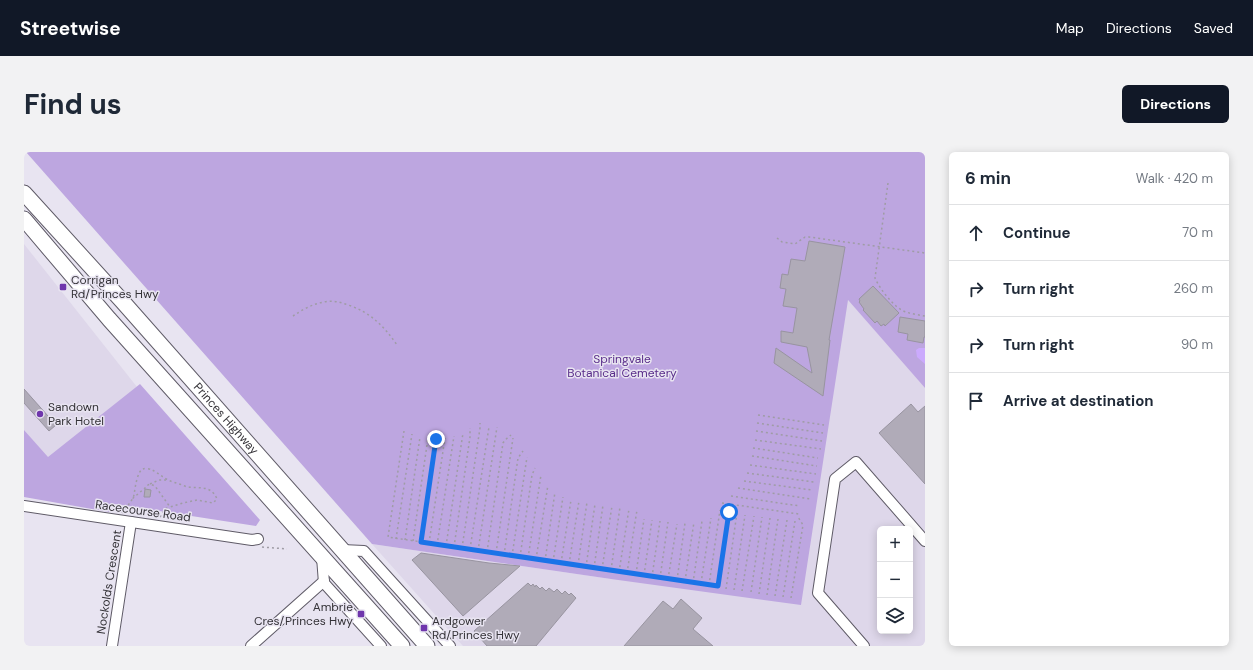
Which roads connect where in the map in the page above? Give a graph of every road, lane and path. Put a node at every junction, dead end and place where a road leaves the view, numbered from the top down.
1 (888, 183) dead end
2 (24, 193) edge
3 (24, 219) edge
4 (777, 238) dead end
5 (879, 247) junction
6 (925, 254) edge
7 (293, 316) dead end
8 (925, 316) edge
9 (398, 345) dead end
10 (758, 415) dead end
11 (480, 422) dead end
12 (757, 423) dead end
13 (824, 424) dead end
14 (489, 426) dead end
15 (497, 427) dead end
16 (470, 428) dead end
17 (404, 431) dead end
18 (756, 432) dead end
19 (463, 433) dead end
20 (823, 433) dead end
21 (412, 434) dead end
22 (511, 435) dead end
23 (454, 436) dead end
24 (420, 437) dead end
25 (428, 438) dead end
26 (445, 438) dead end
27 (513, 438) dead end
28 (436, 439) dead end
29 (755, 440) dead end
30 (822, 441) dead end
31 (753, 448) dead end
32 (821, 449) dead end
33 (523, 452) dead end
34 (752, 456) dead end
35 (527, 457) dead end
36 (818, 458) dead end
37 (750, 465) dead end
38 (817, 466) dead end
39 (535, 468) dead end
40 (748, 473) dead end
41 (816, 474) dead end
42 (541, 476) dead end
43 (168, 480) junction
44 (744, 480) dead end
45 (814, 482) dead end
46 (150, 484) junction
47 (548, 485) dead end
48 (738, 488) dead end
49 (812, 490) dead end
50 (555, 492) dead end
51 (731, 496) dead end
52 (563, 497) dead end
53 (132, 499) junction
54 (811, 499) dead end
55 (571, 500) dead end
56 (579, 501) dead end
57 (587, 502) dead end
58 (722, 503) dead end
59 (595, 504) dead end
60 (603, 505) dead end
61 (24, 506) edge
62 (612, 506) dead end
63 (800, 506) dead end
64 (170, 508) junction
65 (620, 508) dead end
66 (629, 509) dead end
67 (637, 510) dead end
68 (720, 510) dead end
69 (729, 512) dead end
70 (737, 513) dead end
71 (746, 514) dead end
72 (799, 514) dead end
73 (754, 516) dead end
74 (762, 517) dead end
75 (798, 517) dead end
76 (711, 518) dead end
77 (770, 518) dead end
78 (644, 519) dead end
79 (778, 519) dead end
80 (652, 520) dead end
81 (787, 520) dead end
82 (118, 521) junction
83 (660, 521) dead end
84 (702, 521) dead end
85 (795, 521) dead end
86 (131, 522) junction
87 (668, 522) dead end
88 (694, 522) dead end
89 (685, 523) dead end
90 (677, 524) dead end
91 (156, 526) junction
92 (396, 538) junction
93 (405, 540) junction
94 (413, 541) junction
95 (925, 541) edge
96 (257, 542) joint
97 (421, 542) junction
98 (429, 544) junction
99 (437, 545) junction
100 (446, 546) junction
101 (454, 547) junction
102 (462, 548) junction
103 (287, 549) dead end
104 (342, 550) junction
105 (470, 550) junction
106 (478, 551) junction
107 (487, 552) junction
108 (496, 553) junction
109 (504, 554) junction
110 (512, 556) junction
111 (322, 557) junction
112 (520, 557) junction
113 (528, 558) junction
114 (536, 559) junction
115 (545, 561) junction
116 (553, 562) junction
117 (561, 563) junction
118 (569, 564) junction
119 (578, 566) junction
120 (586, 567) junction
121 (594, 568) junction
122 (602, 569) junction
123 (611, 570) junction
124 (619, 572) junction
125 (627, 573) junction
126 (636, 574) junction
127 (644, 575) junction
128 (652, 577) junction
129 (660, 578) junction
130 (668, 579) junction
131 (677, 580) junction
132 (324, 582) junction
133 (685, 582) junction
134 (693, 583) junction
135 (701, 584) junction
136 (709, 585) junction
137 (726, 588) dead end
138 (734, 590) dead end
139 (742, 591) dead end
140 (751, 592) dead end
141 (759, 594) dead end
142 (767, 595) dead end
143 (775, 596) dead end
144 (783, 597) dead end
145 (792, 598) dead end
146 (112, 646) edge
147 (251, 646) edge
148 (381, 646) edge
149 (402, 646) edge
150 (427, 646) edge
151 (450, 646) edge
152 (864, 646) edge

1 - 5 path
2 - 104 highway, Princes Highway
3 - 111 highway, Princes Highway
4 - 5 path
5 - 6 path
5 - 8 path
7 - 9 path
10 - 13 path
11 - 102 path
12 - 20 path
14 - 105 path
15 - 106 path
16 - 101 path
17 - 92 path
18 - 30 path
19 - 100 path
21 - 92 path
22 - 107 path
23 - 99 path
24 - 93 path
25 - 94 path
26 - 98 path
27 - 108 path
28 - 97 path
29 - 32 path
31 - 36 path
33 - 109 path
34 - 38 path
35 - 110 path
37 - 41 path
39 - 112 path
40 - 45 path
42 - 113 path
43 - 46 path
43 - 53 path
43 - 64 path
44 - 49 path
46 - 53 path
46 - 64 path
47 - 114 path
48 - 54 path
50 - 115 path
51 - 63 path
52 - 116 path
53 - 82 path
55 - 117 path
56 - 118 path
57 - 119 path
58 - 72 path
59 - 120 path
60 - 121 path
61 - 82 street, Racecourse Road
62 - 122 path
64 - 91 path
65 - 123 path
66 - 124 path
67 - 125 path
68 - 136 path
69 - 136 path
70 - 137 path
71 - 138 path
73 - 139 path
74 - 140 path
75 - 145 path
76 - 135 path
77 - 141 path
78 - 126 path
79 - 142 path
80 - 127 path
81 - 143 path
82 - 86 street, Racecourse Road
83 - 128 path
84 - 134 path
85 - 144 path
86 - 91 street, Racecourse Road
86 - 146 street, Nockolds Crescent
87 - 129 path
88 - 133 path
89 - 131 path
90 - 130 path
91 - 96 street, Racecourse Road
92 - 93 path
93 - 94 path
94 - 97 path
95 - 152 street
96 - 103 path
97 - 98 path
98 - 99 path
99 - 100 path
100 - 101 path
101 - 102 path
102 - 105 path
104 - 150 highway, Princes Highway
104 - 151 street
105 - 106 path
106 - 107 path
107 - 108 path
108 - 109 path
109 - 110 path
110 - 112 path
111 - 132 street
111 - 149 highway, Princes Highway
112 - 113 path
113 - 114 path
114 - 115 path
115 - 116 path
116 - 117 path
117 - 118 path
118 - 119 path
119 - 120 path
120 - 121 path
121 - 122 path
122 - 123 path
123 - 124 path
124 - 125 path
125 - 126 path
126 - 127 path
127 - 128 path
128 - 129 path
129 - 130 path
130 - 131 path
131 - 133 path
132 - 147 street
132 - 148 street
133 - 134 path
134 - 135 path
135 - 136 path

